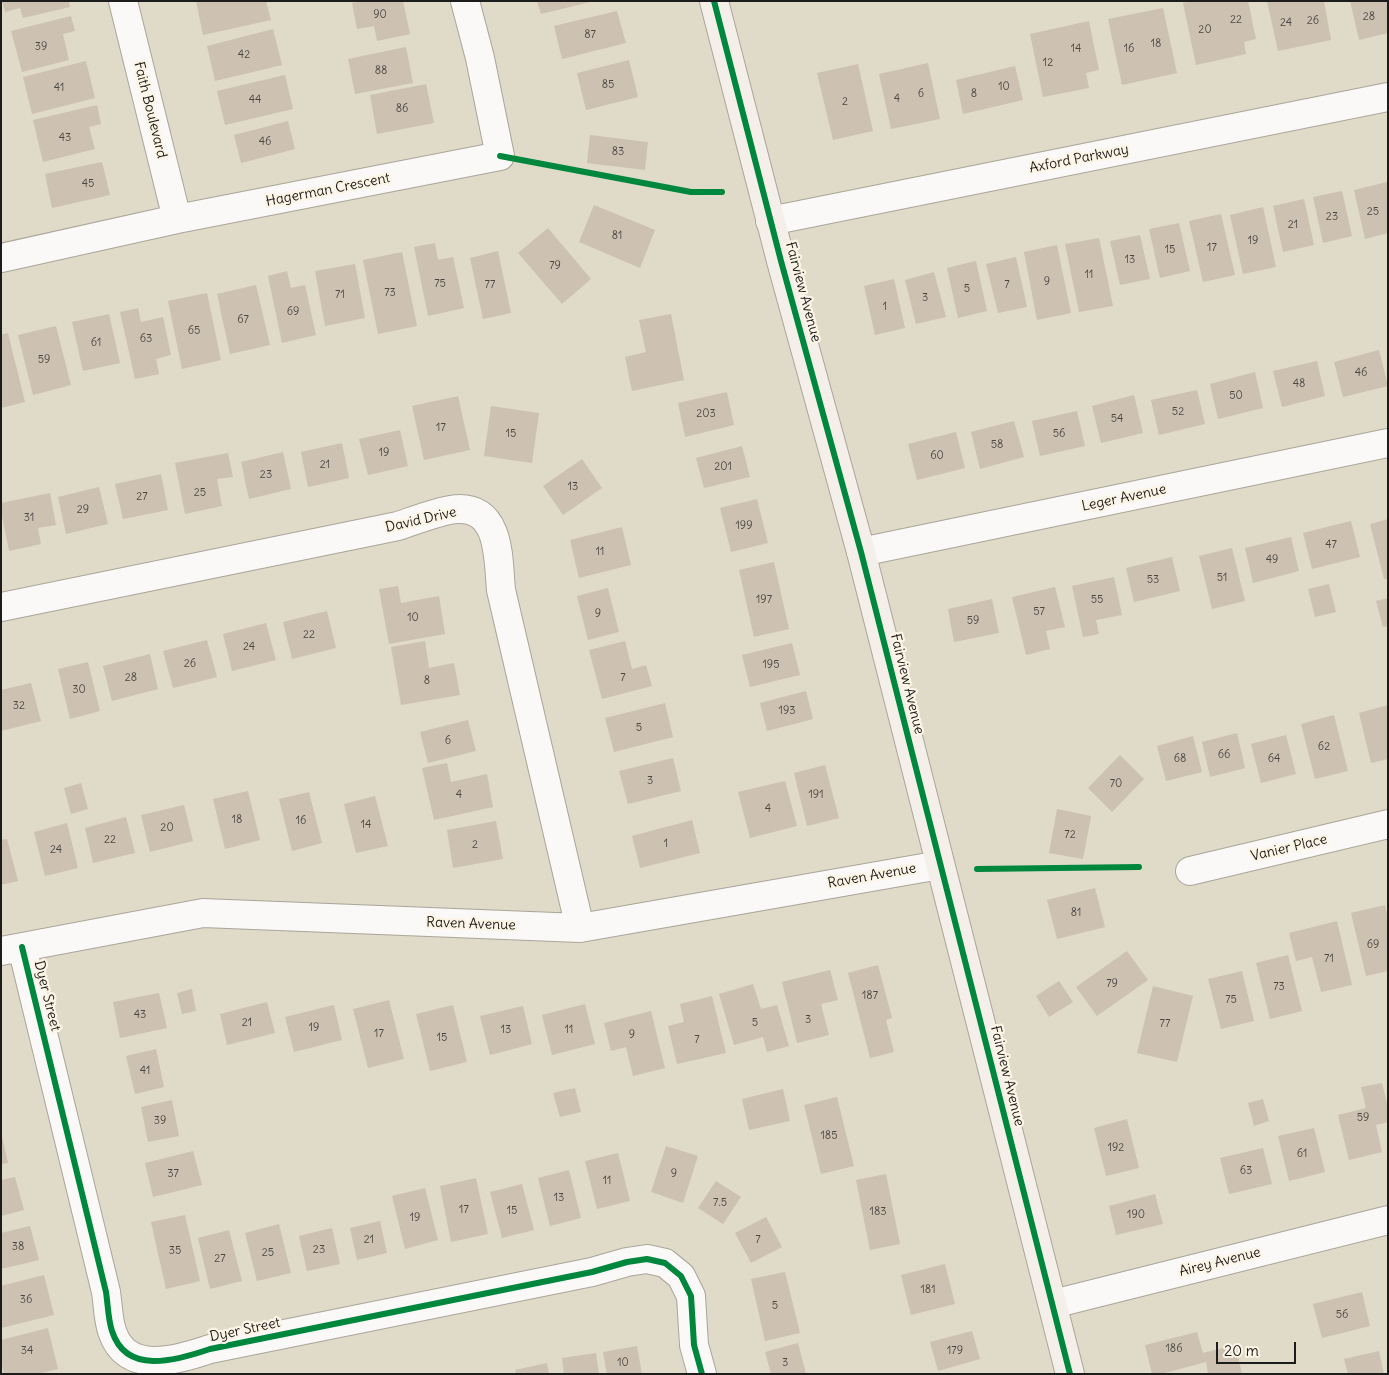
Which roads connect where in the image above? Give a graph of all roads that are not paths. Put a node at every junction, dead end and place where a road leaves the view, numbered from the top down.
1 (123, 1) edge
2 (465, 1) edge
3 (714, 1) edge
4 (1388, 97) edge
5 (178, 219) junction
6 (770, 222) junction
7 (1, 258) edge
8 (1388, 443) edge
9 (861, 552) junction
10 (1, 607) edge
11 (1388, 824) edge
12 (940, 865) junction
13 (1190, 871) dead end
14 (580, 928) junction
15 (12, 949) edge
16 (1388, 1220) edge
17 (1053, 1304) junction
18 (702, 1374) edge
19 (1070, 1374) edge

1 - 5 street, Faith Boulevard
2 - 5 street, Hagerman Crescent
3 - 6 main road, Fairview Avenue
4 - 6 street, Axford Parkway
5 - 7 street, Hagerman Crescent
6 - 9 main road, Fairview Avenue
8 - 9 street, Leger Avenue
9 - 12 main road, Fairview Avenue
10 - 14 street, David Drive
11 - 13 street, Vanier Place
12 - 14 street, Raven Avenue
12 - 17 main road, Fairview Avenue
14 - 15 street, Raven Avenue
15 - 18 street, Dyer Street
16 - 17 street, Airey Avenue
17 - 19 main road, Fairview Avenue

